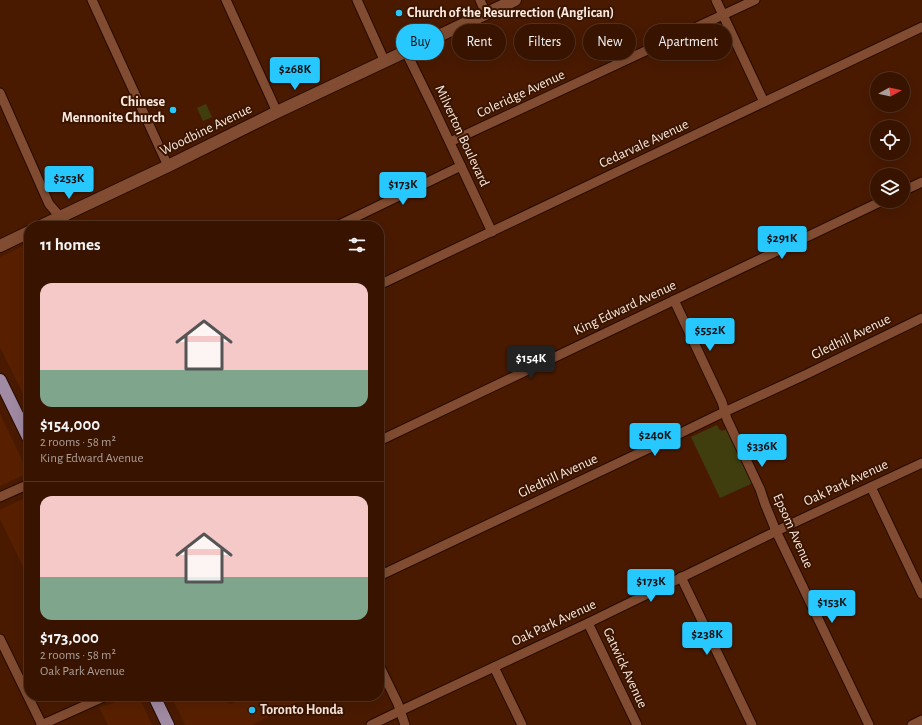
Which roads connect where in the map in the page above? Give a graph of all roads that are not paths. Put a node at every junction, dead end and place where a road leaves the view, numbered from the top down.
1 (92, 0) edge
2 (226, 0) edge
3 (357, 0) edge
4 (480, 0) edge
5 (515, 0) edge
6 (716, 0) edge
7 (755, 0) edge
8 (486, 14) junction
9 (723, 15) junction
10 (922, 27) edge
11 (444, 34) edge
12 (396, 57) edge
13 (410, 60) edge
14 (385, 62) junction
15 (0, 93) edge
16 (764, 102) junction
17 (277, 112) junction
18 (450, 142) junction
19 (168, 166) junction
20 (461, 166) junction
21 (922, 182) edge
22 (910, 188) edge
23 (870, 207) edge
24 (64, 221) edge
25 (67, 221) edge
26 (347, 221) edge
27 (492, 232) junction
28 (24, 234) edge
29 (0, 246) edge
30 (384, 283) edge
31 (674, 300) junction
32 (922, 318) edge
33 (0, 380) edge
34 (725, 411) junction
35 (24, 429) edge
36 (384, 439) edge
37 (922, 463) edge
38 (24, 486) edge
39 (871, 487) junction
40 (0, 497) edge
41 (776, 531) junction
42 (384, 574) edge
43 (681, 577) junction
44 (922, 594) edge
45 (588, 623) junction
46 (0, 639) edge
47 (494, 667) junction
48 (384, 676) edge
49 (24, 688) edge
50 (30, 701) edge
51 (95, 701) edge
52 (156, 701) edge
53 (400, 711) junction
54 (922, 720) edge
55 (42, 725) edge
56 (168, 725) edge
57 (371, 725) edge
58 (405, 725) edge
59 (522, 725) edge
60 (637, 725) edge
61 (752, 725) edge
62 (869, 725) edge
63 (912, 725) edge

1 - 19 street
2 - 17 street
3 - 14 street
4 - 8 street
5 - 8 main road, Woodbine Avenue
6 - 9 street
7 - 9 street, Coleridge Avenue
8 - 11 main road, Woodbine Avenue
9 - 16 street
9 - 18 street, Coleridge Avenue
10 - 16 street, Cedarvale Avenue
12 - 14 main road, Woodbine Avenue
13 - 18 street, Milverton Boulevard
14 - 17 main road, Woodbine Avenue
15 - 24 street
16 - 27 street, Cedarvale Avenue
17 - 19 main road, Woodbine Avenue
18 - 20 street, Milverton Boulevard
19 - 25 main road, Woodbine Avenue
20 - 26 street
20 - 27 street, Milverton Boulevard
21 - 22 street
23 - 31 street, King Edward Avenue
27 - 30 street, Cedarvale Avenue
28 - 29 main road
31 - 34 street, Epsom Avenue
31 - 36 street, King Edward Avenue
32 - 34 street, Gledhill Avenue
33 - 35 main road
34 - 41 street, Epsom Avenue
34 - 42 street, Gledhill Avenue
37 - 39 street, Oak Park Avenue
38 - 40 street
39 - 41 street, Oak Park Avenue
39 - 44 street
41 - 43 street, Oak Park Avenue
41 - 62 street, Epsom Avenue
43 - 45 street, Oak Park Avenue
43 - 61 street
45 - 47 street, Oak Park Avenue
45 - 60 street, Gatwick Avenue
46 - 49 street
47 - 53 street, Oak Park Avenue
47 - 59 street
48 - 53 street
50 - 55 street
51 - 55 street
52 - 56 main road
53 - 57 street, Oak Park Avenue
53 - 58 street
54 - 63 street

